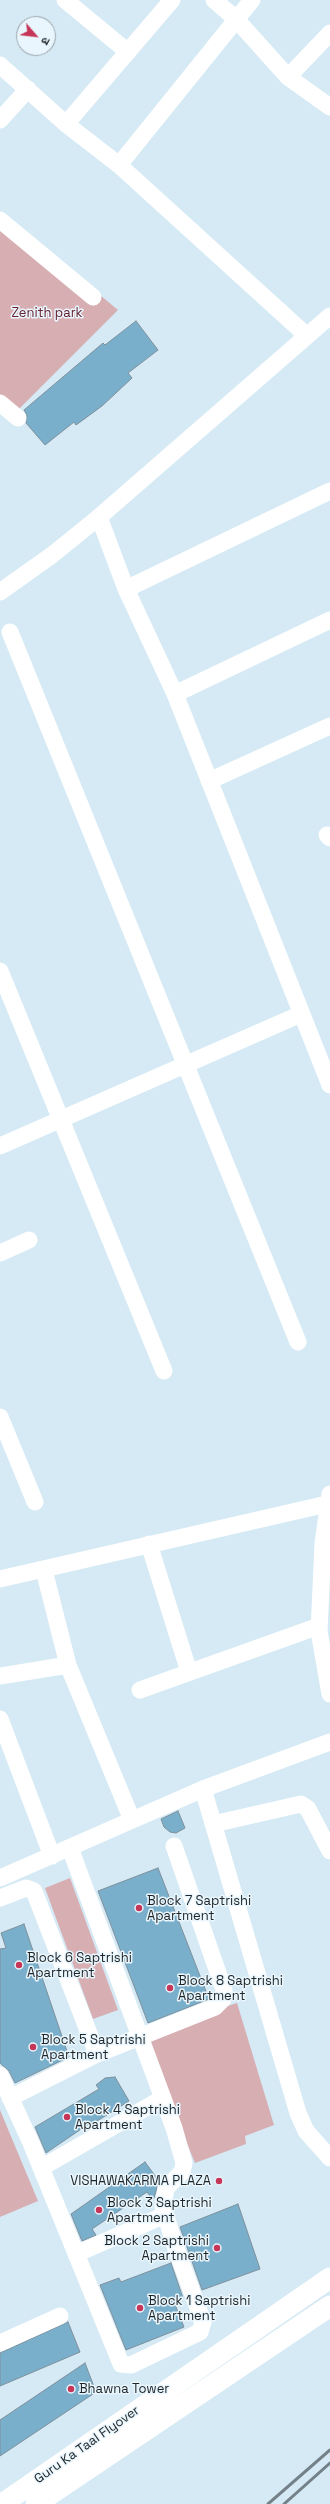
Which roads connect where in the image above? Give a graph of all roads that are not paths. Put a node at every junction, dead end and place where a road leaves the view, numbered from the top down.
1 (65, 0) edge
2 (172, 0) edge
3 (214, 0) edge
4 (252, 0) edge
5 (235, 18) junction
6 (330, 33) edge
7 (128, 52) junction
8 (0, 65) edge
9 (288, 77) junction
10 (28, 89) junction
11 (330, 107) edge
12 (0, 120) edge
13 (66, 124) junction
14 (120, 166) junction
15 (0, 220) edge
16 (94, 297) dead end
17 (330, 316) edge
18 (306, 335) junction
19 (0, 402) edge
20 (18, 418) dead end
21 (330, 491) edge
22 (99, 517) junction
23 (126, 589) junction
24 (0, 592) edge
25 (330, 620) edge
26 (10, 632) dead end
27 (175, 694) junction
28 (330, 726) edge
29 (209, 781) junction
30 (0, 971) edge
31 (301, 1014) junction
32 (185, 1066) junction
33 (330, 1085) edge
34 (61, 1119) junction
35 (0, 1146) edge
36 (29, 1240) dead end
37 (0, 1253) edge
38 (298, 1342) dead end
39 (164, 1371) dead end
40 (0, 1417) edge
41 (329, 1499) edge
42 (35, 1502) dead end
43 (149, 1544) junction
44 (44, 1570) junction
45 (0, 1579) edge
46 (319, 1626) junction
47 (68, 1665) junction
48 (189, 1672) junction
49 (0, 1676) edge
50 (140, 1690) dead end
51 (330, 1694) edge
52 (0, 1719) edge
53 (330, 1742) edge
54 (203, 1789) junction
55 (132, 1820) junction
56 (213, 1824) junction
57 (174, 1846) dead end
58 (70, 1848) junction
59 (330, 1851) edge
60 (52, 1856) junction
61 (0, 1878) edge
62 (0, 1898) edge
63 (140, 2036) junction
64 (97, 2054) junction
65 (0, 2075) edge
66 (10, 2098) junction
67 (163, 2098) junction
68 (330, 2158) edge
69 (41, 2168) junction
70 (165, 2215) junction
71 (76, 2254) junction
72 (330, 2278) edge
73 (330, 2306) edge
74 (60, 2316) dead end
75 (0, 2343) edge
76 (2, 2504) edge
77 (36, 2504) edge

1 - 7 street
2 - 7 street
3 - 5 street
4 - 5 street
5 - 9 street
5 - 14 street
6 - 9 street
7 - 13 street
8 - 10 street
9 - 11 street
10 - 12 street
10 - 13 street
13 - 14 street
14 - 18 street
15 - 16 street
17 - 18 street
18 - 22 street
19 - 20 street
21 - 23 street
22 - 23 street
22 - 24 street
23 - 27 street
25 - 27 street
26 - 32 street
27 - 29 street
28 - 29 street
29 - 31 street
30 - 34 street
31 - 32 street
31 - 33 street
32 - 34 street
32 - 38 street
34 - 35 street
34 - 39 street
36 - 37 street
40 - 42 street
41 - 43 street
41 - 46 street
43 - 44 street
43 - 48 street
44 - 45 street
44 - 47 street
46 - 48 street
46 - 51 street
47 - 49 street
47 - 55 street
48 - 50 street
52 - 60 street
53 - 54 street
54 - 55 street
54 - 56 street
55 - 58 street
56 - 59 street
56 - 68 street
57 - 63 street
58 - 60 street
58 - 63 street
60 - 61 street
62 - 64 street
63 - 64 street
63 - 67 street
64 - 66 street
65 - 66 street
66 - 69 street
67 - 69 street
67 - 70 street
69 - 71 street
70 - 71 street
70 - 71 street
72 - 76 main road, Guru Ka Taal Flyover
73 - 77 main road, Guru Ka Taal Flyover
74 - 75 street

